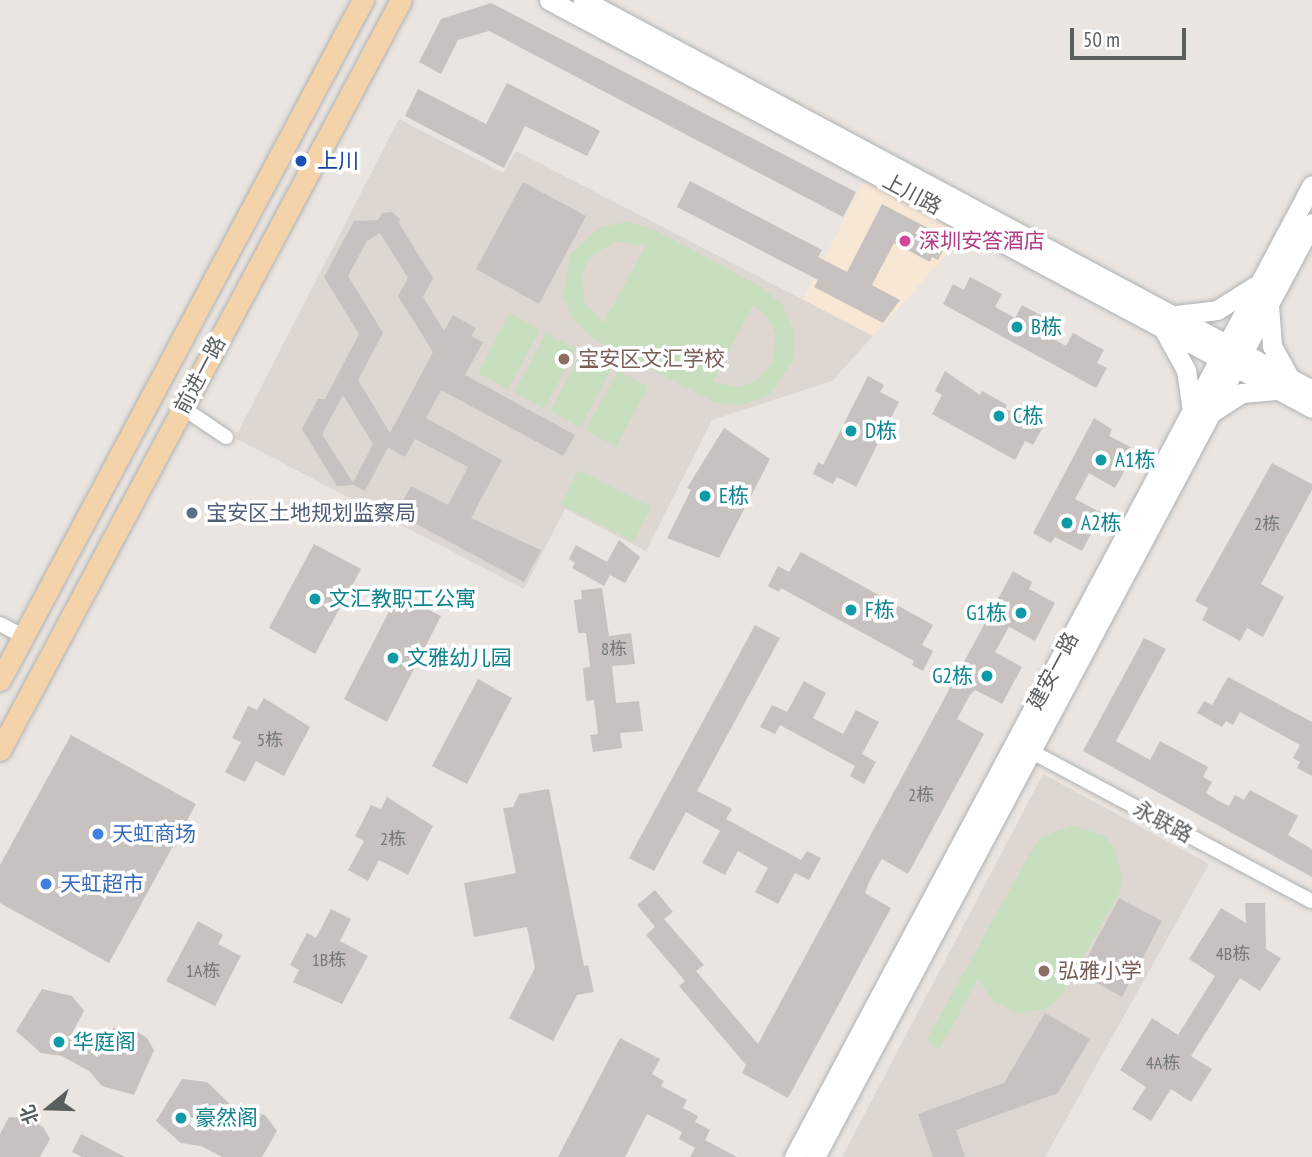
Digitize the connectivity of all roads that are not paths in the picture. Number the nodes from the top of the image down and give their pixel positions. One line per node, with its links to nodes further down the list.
1 (363, 0): 18 (main road, 前进一路)
2 (401, 0): 13 (main road, 前进一路)
3 (549, 0): 9 (main road, 上川路)
4 (583, 0): 9 (main road, 上川路)
5 (1312, 185): 7 (main road, 建安一路)
6 (1312, 223): 8 (main road, 建安一路)
7 (1261, 281): 9 (main road); 10 (main road, 建安一路)
8 (1270, 302): 10 (main road, 建安一路); 11 (main road)
9 (1167, 321): 10 (main road, 上川路); 15 (main road)
10 (1231, 356): 11 (main road, 上川路); 15 (main road, 建安一路)
11 (1284, 384): 12 (main road, 上川路); 14 (main road, 上川路); 15 (main road)
12 (1312, 390)
13 (183, 408): 16 (street); 21 (main road, 前进一路)
14 (1312, 408)
15 (1200, 414): 20 (main road, 建安一路)
16 (226, 437)
17 (0, 624): 18 (street)
18 (23, 636): 19 (main road, 前进一路)
19 (0, 680)
20 (1023, 747): 22 (street, 永联路); 23 (main road, 建安一路); 24 (main road, 建安一路)
21 (0, 750)
22 (1312, 901)
23 (794, 1157)
24 (815, 1157)

